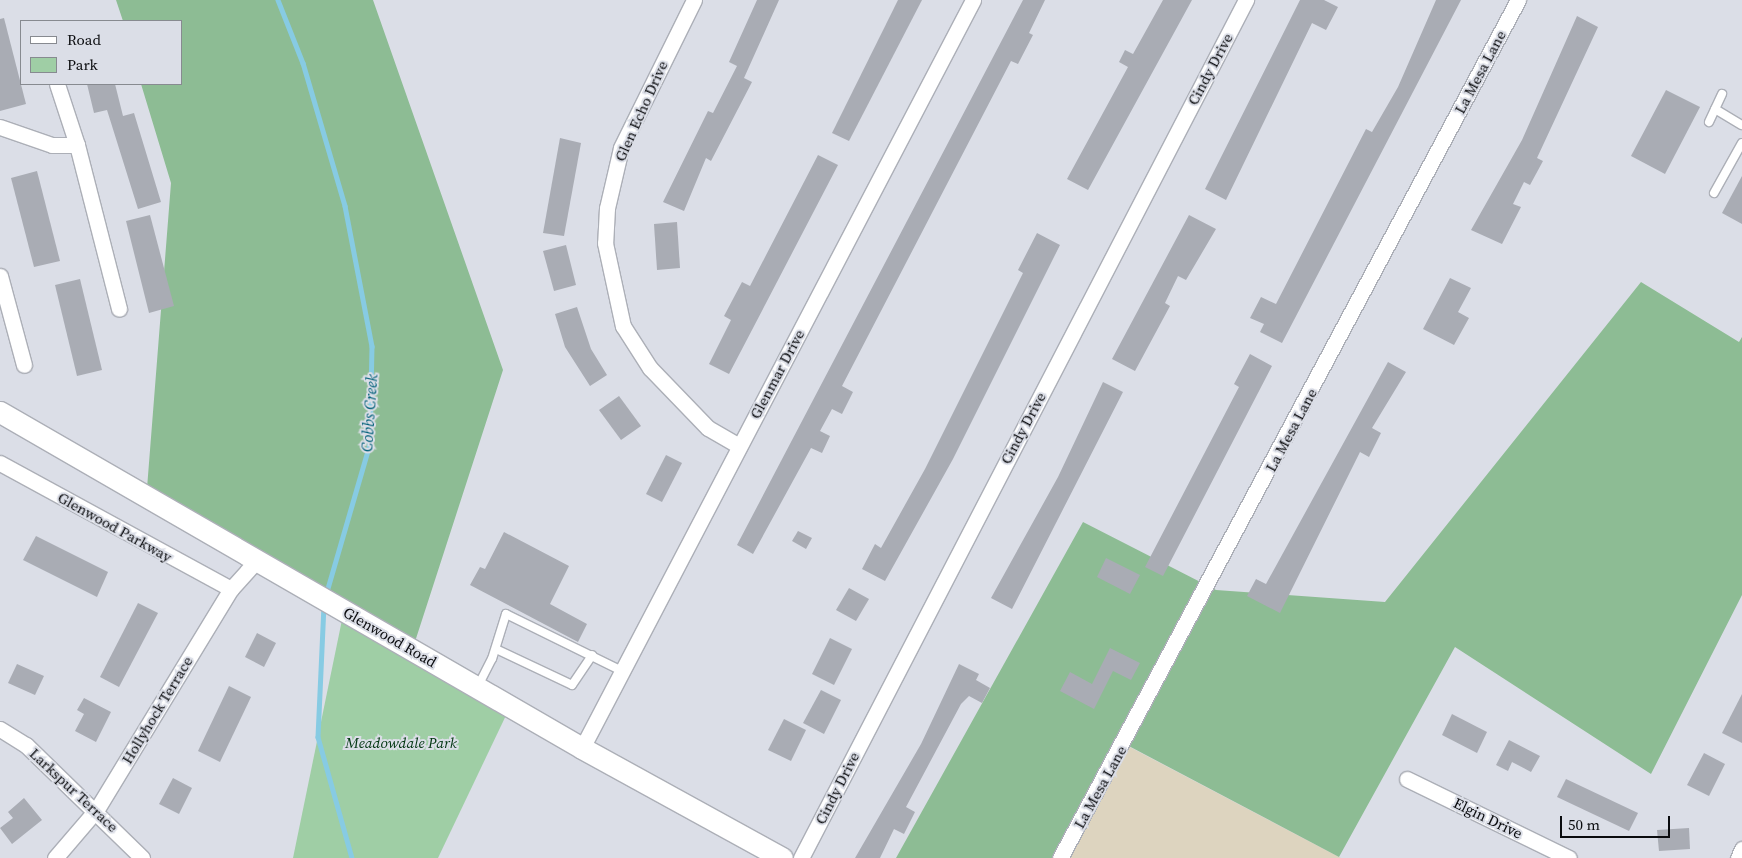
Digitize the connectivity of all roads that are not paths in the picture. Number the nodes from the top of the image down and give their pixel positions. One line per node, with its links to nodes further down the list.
1 (694, 0): 18 (street, Glen Echo Drive)
2 (973, 0): 18 (street, Glenmar Drive)
3 (1246, 0): 34 (street, Cindy Drive)
4 (1518, 0): 35 (street, La Mesa Lane)
5 (57, 85): 12 (street)
6 (1722, 94): 7 (lane)
7 (1715, 109): 8 (lane); 9 (lane)
8 (1709, 122)
9 (1742, 125)
10 (0, 127): 12 (street)
11 (1742, 143): 13 (lane)
12 (77, 145): 15 (street)
13 (1714, 193)
14 (0, 276): 16 (street)
15 (119, 309)
16 (24, 365)
17 (0, 412): 20 (main road, Glenwood Road)
18 (739, 446): 24 (street, Glenmar Drive)
19 (0, 463): 21 (street, Glenwood Parkway)
20 (257, 560): 21 (street, Hollyhock Terrace); 25 (main road, Glenwood Road)
21 (231, 590): 29 (street, Hollyhock Terrace)
22 (496, 649): 23 (lane); 23 (lane); 25 (lane)
23 (592, 656): 24 (lane)
24 (622, 671): 27 (street, Glenmar Drive)
25 (477, 688): 27 (main road, Glenwood Road)
26 (0, 729): 29 (street, Larkspur Terrace)
27 (582, 748): 33 (main road, Glenwood Road)
28 (1407, 779): 36 (street, Elgin Drive)
29 (97, 809): 31 (street, Hollyhock Terrace); 32 (street, Larkspur Terrace)
30 (1742, 849): 37 (street)
31 (55, 858)
32 (142, 858)
33 (782, 858)
34 (802, 858)
35 (1060, 858)
36 (1569, 858)
37 (1738, 858)

